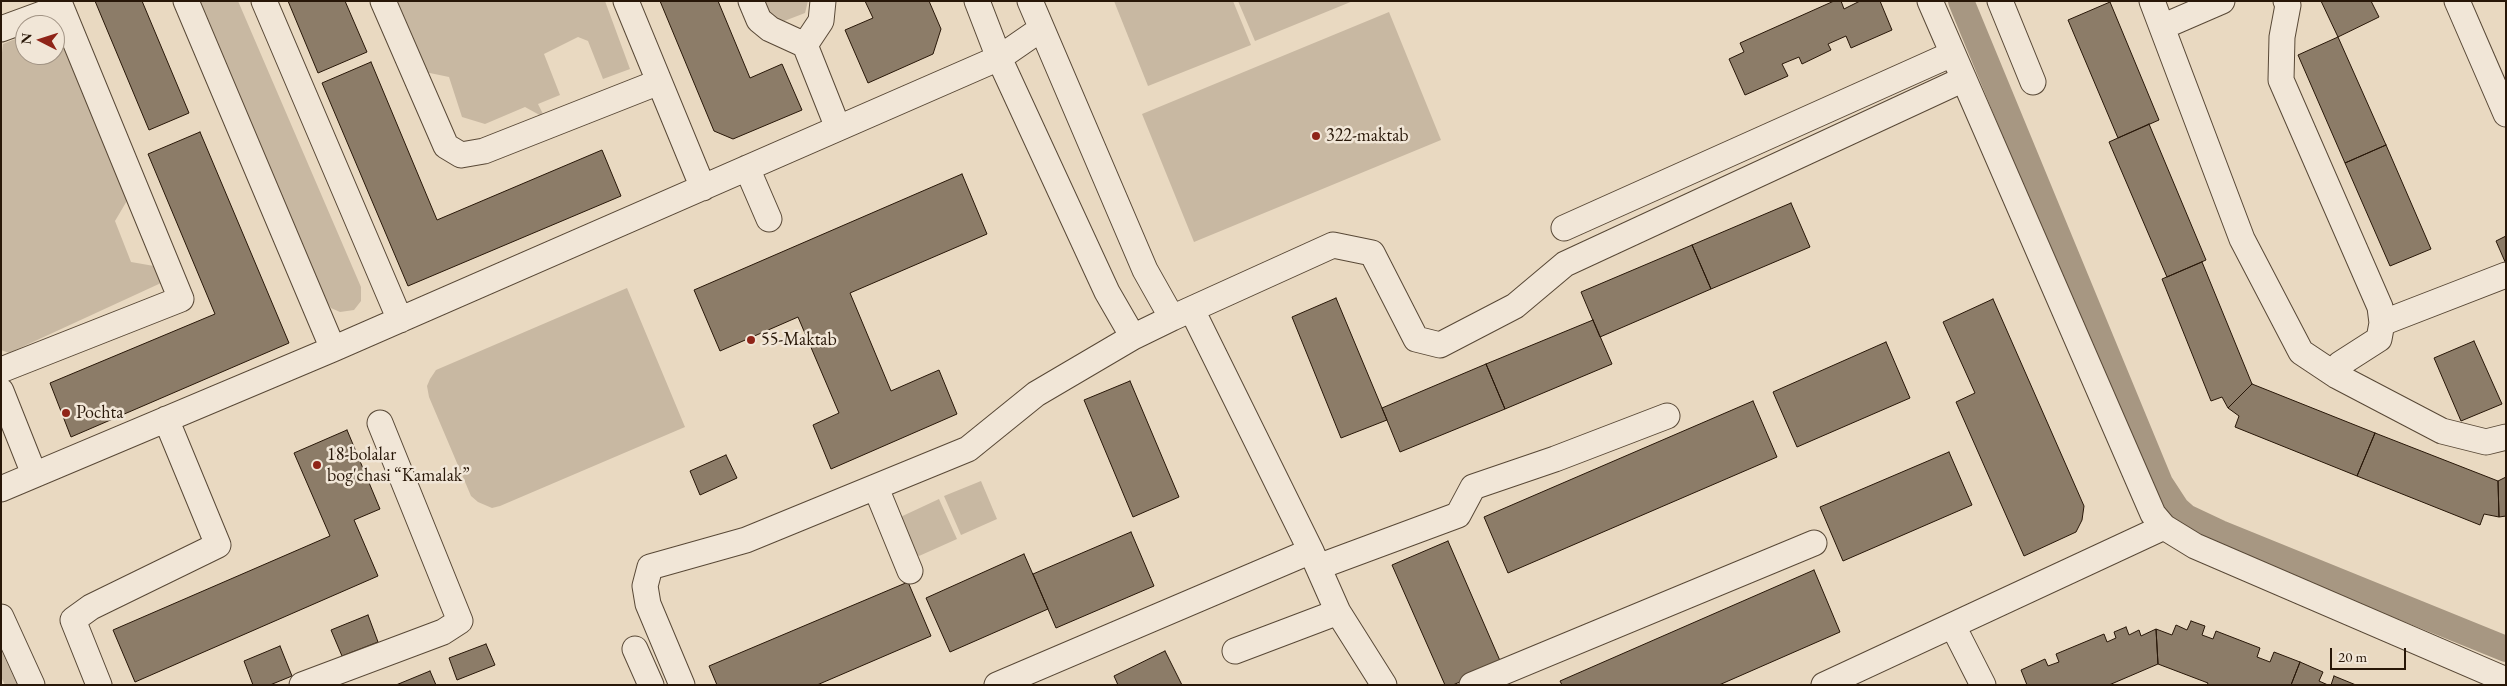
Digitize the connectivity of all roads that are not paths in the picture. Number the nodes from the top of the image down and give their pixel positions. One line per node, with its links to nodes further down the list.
1 (186, 1): 35 (street)
2 (264, 1): 32 (street)
3 (383, 1): 22 (street)
4 (626, 1): 22 (street)
5 (751, 1): 18 (street)
6 (824, 1): 18 (street)
7 (977, 1): 20 (street)
8 (1030, 1): 17 (street)
9 (1930, 1): 19 (street)
10 (2152, 1): 15 (street)
11 (2222, 1): 15 (street)
12 (2286, 1): 33 (street)
13 (2457, 1): 24 (street)
14 (2002, 2): 23 (street)
15 (2162, 26): 37 (street)
16 (1, 29): 36 (street)
17 (1041, 29): 20 (street); 31 (street)
18 (805, 45): 25 (street)
19 (1952, 54): 21 (street); 29 (street)
20 (999, 58): 25 (street); 34 (street)
21 (1964, 79): 31 (street); 46 (street)
22 (659, 82): 27 (street)
23 (2033, 82)
24 (2506, 114)
25 (838, 128): 26 (street)
26 (747, 168): 27 (street); 28 (street)
27 (703, 188): 32 (street)
28 (770, 219)
29 (1564, 228)
30 (2506, 276): 33 (street)
31 (1182, 314): 34 (street); 48 (street)
32 (400, 320): 35 (street)
33 (2382, 323): 37 (street)
34 (1133, 337): 44 (street)
35 (333, 350): 40 (street)
36 (1, 370)
37 (2337, 376): 42 (street)
38 (1, 391): 43 (street)
39 (1667, 416): 48 (street)
40 (166, 419): 43 (street); 58 (street)
41 (380, 423): 59 (street)
42 (2506, 437)
43 (34, 474): 45 (street)
44 (876, 488): 49 (street); 61 (street)
45 (1, 489)
46 (2164, 527): 52 (street); 55 (street)
47 (1814, 543): 63 (street)
48 (1314, 559): 50 (street); 56 (street)
49 (910, 571)
50 (1338, 612): 54 (street); 62 (street)
51 (1, 617): 57 (street)
52 (1952, 626): 64 (street); 65 (street)
53 (635, 649): 60 (street)
54 (1235, 651)
55 (2506, 680)
56 (1002, 684)
57 (32, 685)
58 (99, 685)
59 (302, 685)
60 (651, 685)
61 (682, 685)
62 (1384, 685)
63 (1472, 685)
64 (1824, 685)
65 (1983, 685)

